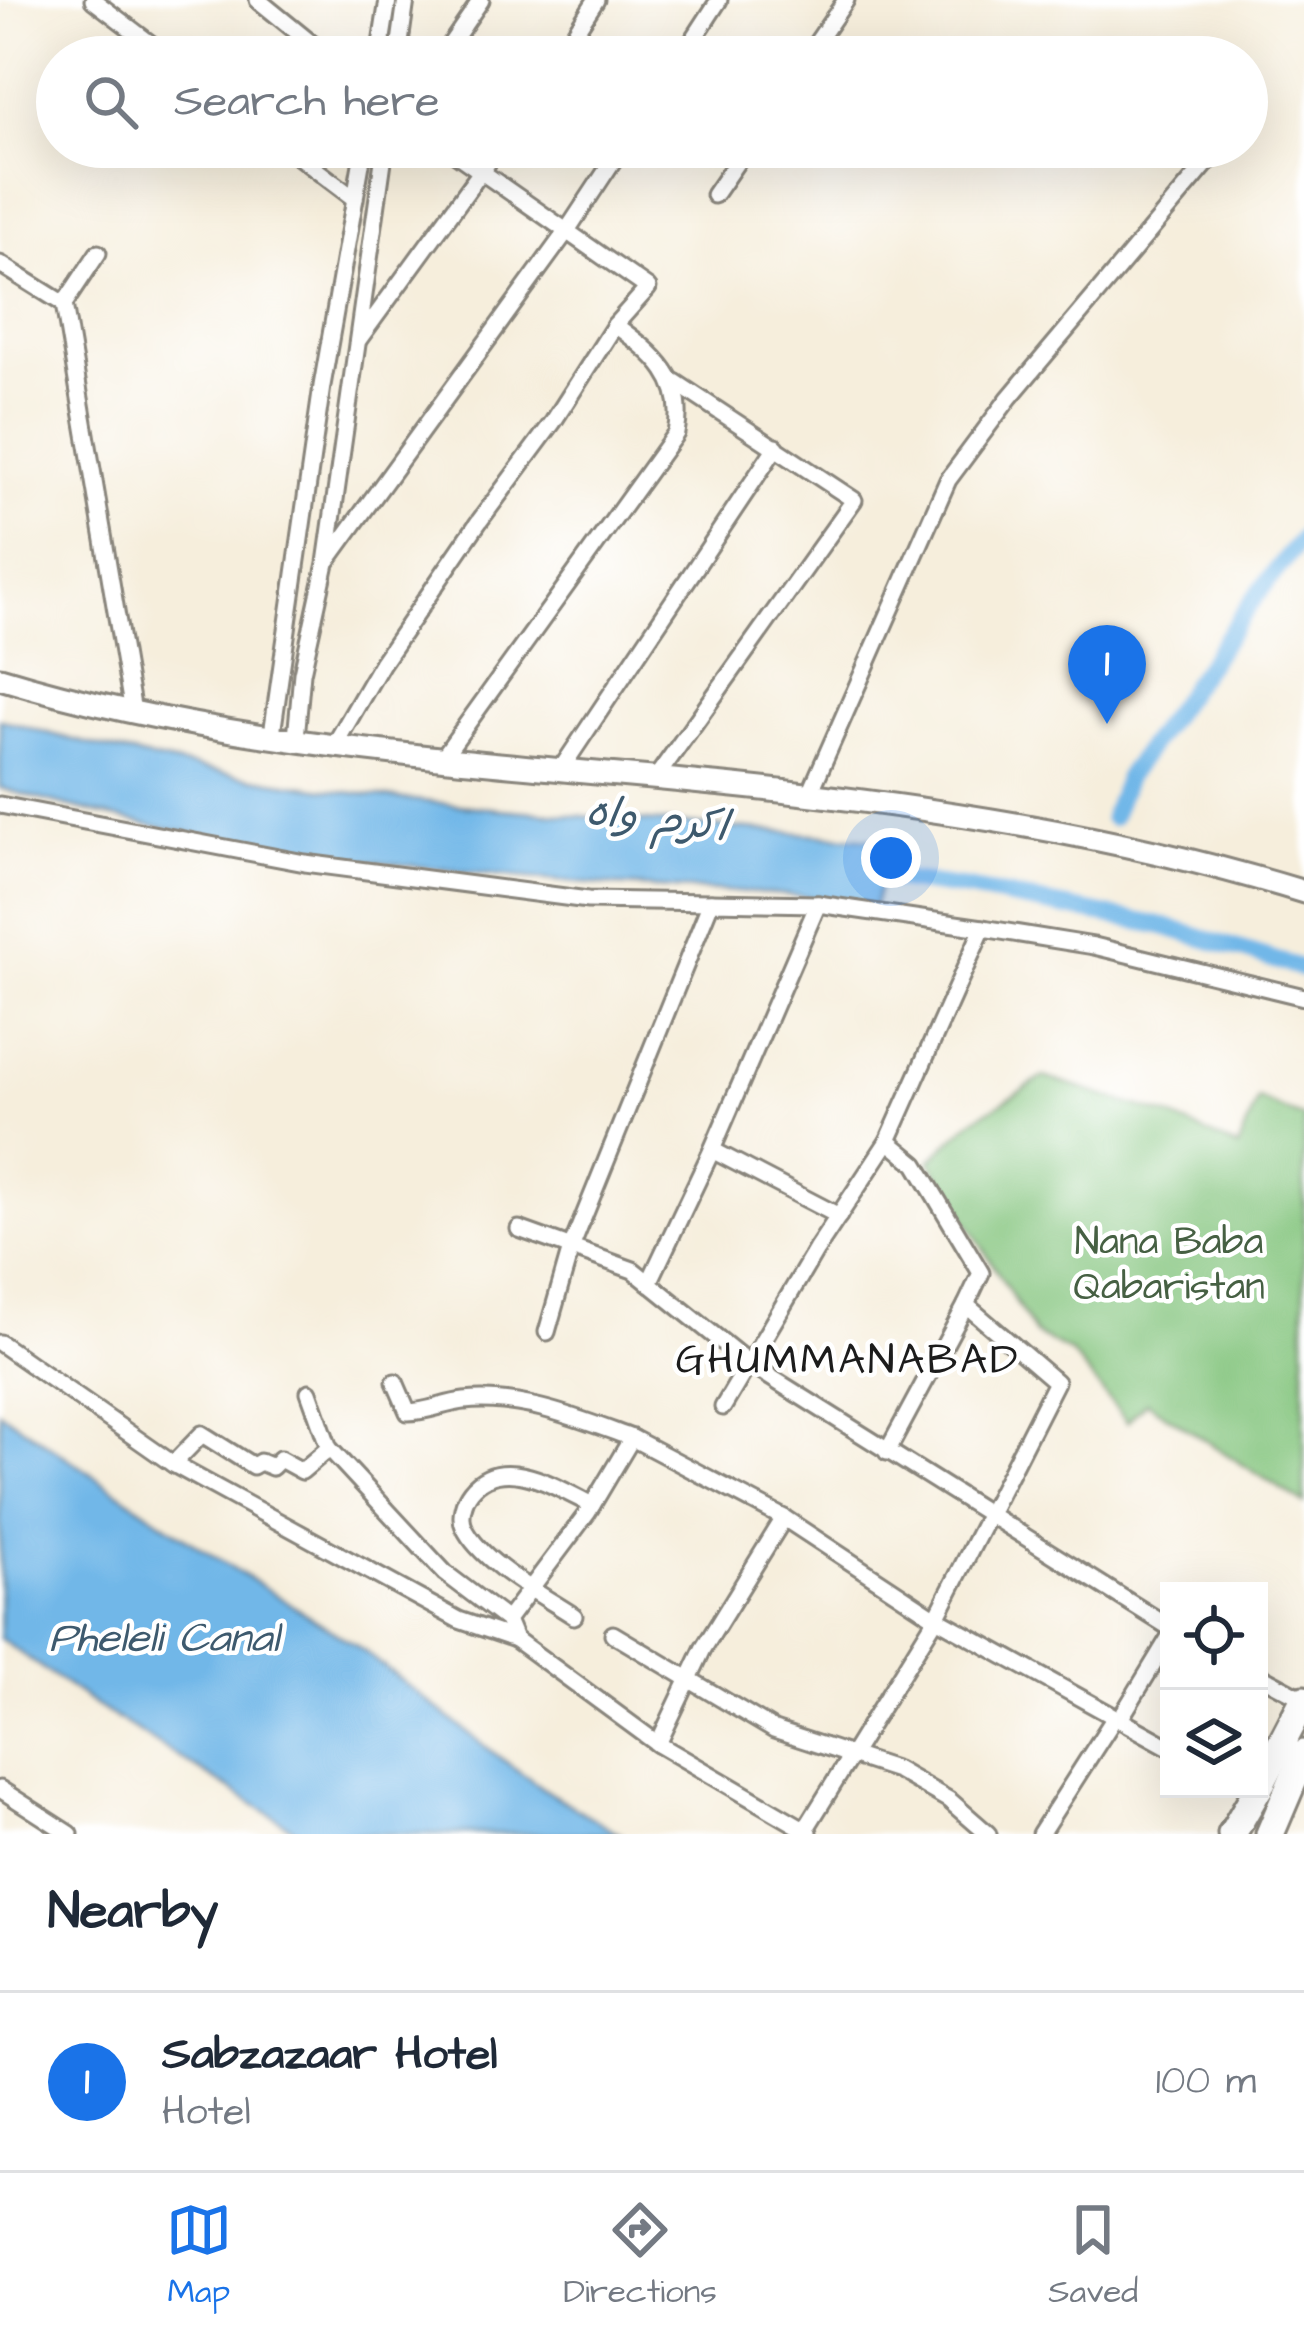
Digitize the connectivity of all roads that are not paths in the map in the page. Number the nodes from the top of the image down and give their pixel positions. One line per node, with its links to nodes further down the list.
1 (93, 0): 9 (street)
2 (258, 0): 10 (street)
3 (388, 0): 11 (street)
4 (406, 0): 12 (street)
5 (481, 0): 13 (street)
6 (596, 0): 14 (street)
7 (719, 0): 15 (street)
8 (846, 0): 16 (street)
9 (140, 36)
10 (302, 36)
11 (382, 36)
12 (401, 36)
13 (456, 36)
14 (573, 36)
15 (696, 36)
16 (821, 36)
17 (314, 168): 27 (street)
18 (360, 168): 27 (street)
19 (382, 168): 33 (street)
20 (474, 168): 25 (street)
21 (486, 168): 25 (street)
22 (608, 168): 28 (street)
23 (732, 168): 26 (street)
24 (1203, 168): 45 (street)
25 (482, 174): 28 (street); 33 (street)
26 (714, 195)
27 (355, 199): 39 (street)
28 (566, 232): 32 (street); 36 (street)
29 (98, 253): 31 (street)
30 (0, 264): 31 (street)
31 (64, 304): 38 (street)
32 (615, 325): 34 (street); 41 (street)
33 (357, 342): 36 (street)
34 (675, 382): 35 (street); 42 (street)
35 (776, 447): 43 (street); 44 (street)
36 (326, 562): 40 (street)
37 (0, 677): 38 (street)
38 (133, 712): 39 (street)
39 (272, 734): 40 (street)
40 (296, 738): 41 (street)
41 (335, 744): 42 (street)
42 (441, 760): 43 (street)
43 (561, 770): 44 (street)
44 (656, 778): 45 (street)
45 (809, 795): 47 (street)
46 (0, 805): 48 (street)
47 (1304, 892)
48 (711, 902): 49 (street); 56 (street)
49 (818, 904): 50 (street); 53 (street)
50 (983, 928): 51 (street); 52 (street)
51 (1304, 997)
52 (888, 1141): 54 (street); 58 (street)
53 (712, 1150): 54 (street); 57 (street)
54 (839, 1216): 61 (street)
55 (519, 1228): 56 (street)
56 (571, 1248): 57 (street); 59 (street)
57 (649, 1283): 61 (street)
58 (966, 1305): 67 (street); 70 (street)
59 (547, 1332)
60 (0, 1343): 68 (street)
61 (751, 1365): 64 (street); 67 (street)
62 (394, 1382): 65 (street)
63 (310, 1392): 66 (street)
64 (723, 1407)
65 (632, 1438): 69 (street); 71 (street)
66 (329, 1448): 68 (street); 75 (street)
67 (887, 1452): 70 (street)
68 (173, 1464): 78 (street)
69 (592, 1505): 72 (street); 72 (street)
70 (989, 1511): 74 (street); 76 (street)
71 (784, 1518): 74 (street); 80 (street)
72 (532, 1588): 73 (street); 75 (street)
73 (574, 1616)
74 (936, 1618): 83 (street); 86 (street)
75 (507, 1620): 78 (street)
76 (1160, 1622)
77 (613, 1634): 80 (street)
78 (515, 1639): 85 (street)
79 (1160, 1653): 83 (street)
80 (689, 1680): 85 (street); 86 (street)
81 (1268, 1680): 82 (street)
82 (1304, 1700): 89 (highway)
83 (1118, 1718): 84 (street); 93 (street)
84 (1160, 1742)
85 (658, 1744): 90 (street)
86 (851, 1752): 90 (street); 92 (street)
87 (1304, 1754): 94 (highway)
88 (0, 1789): 91 (street)
89 (1245, 1809)
90 (809, 1832)
91 (70, 1834)
92 (988, 1834)
93 (1040, 1834)
94 (1270, 1834)

